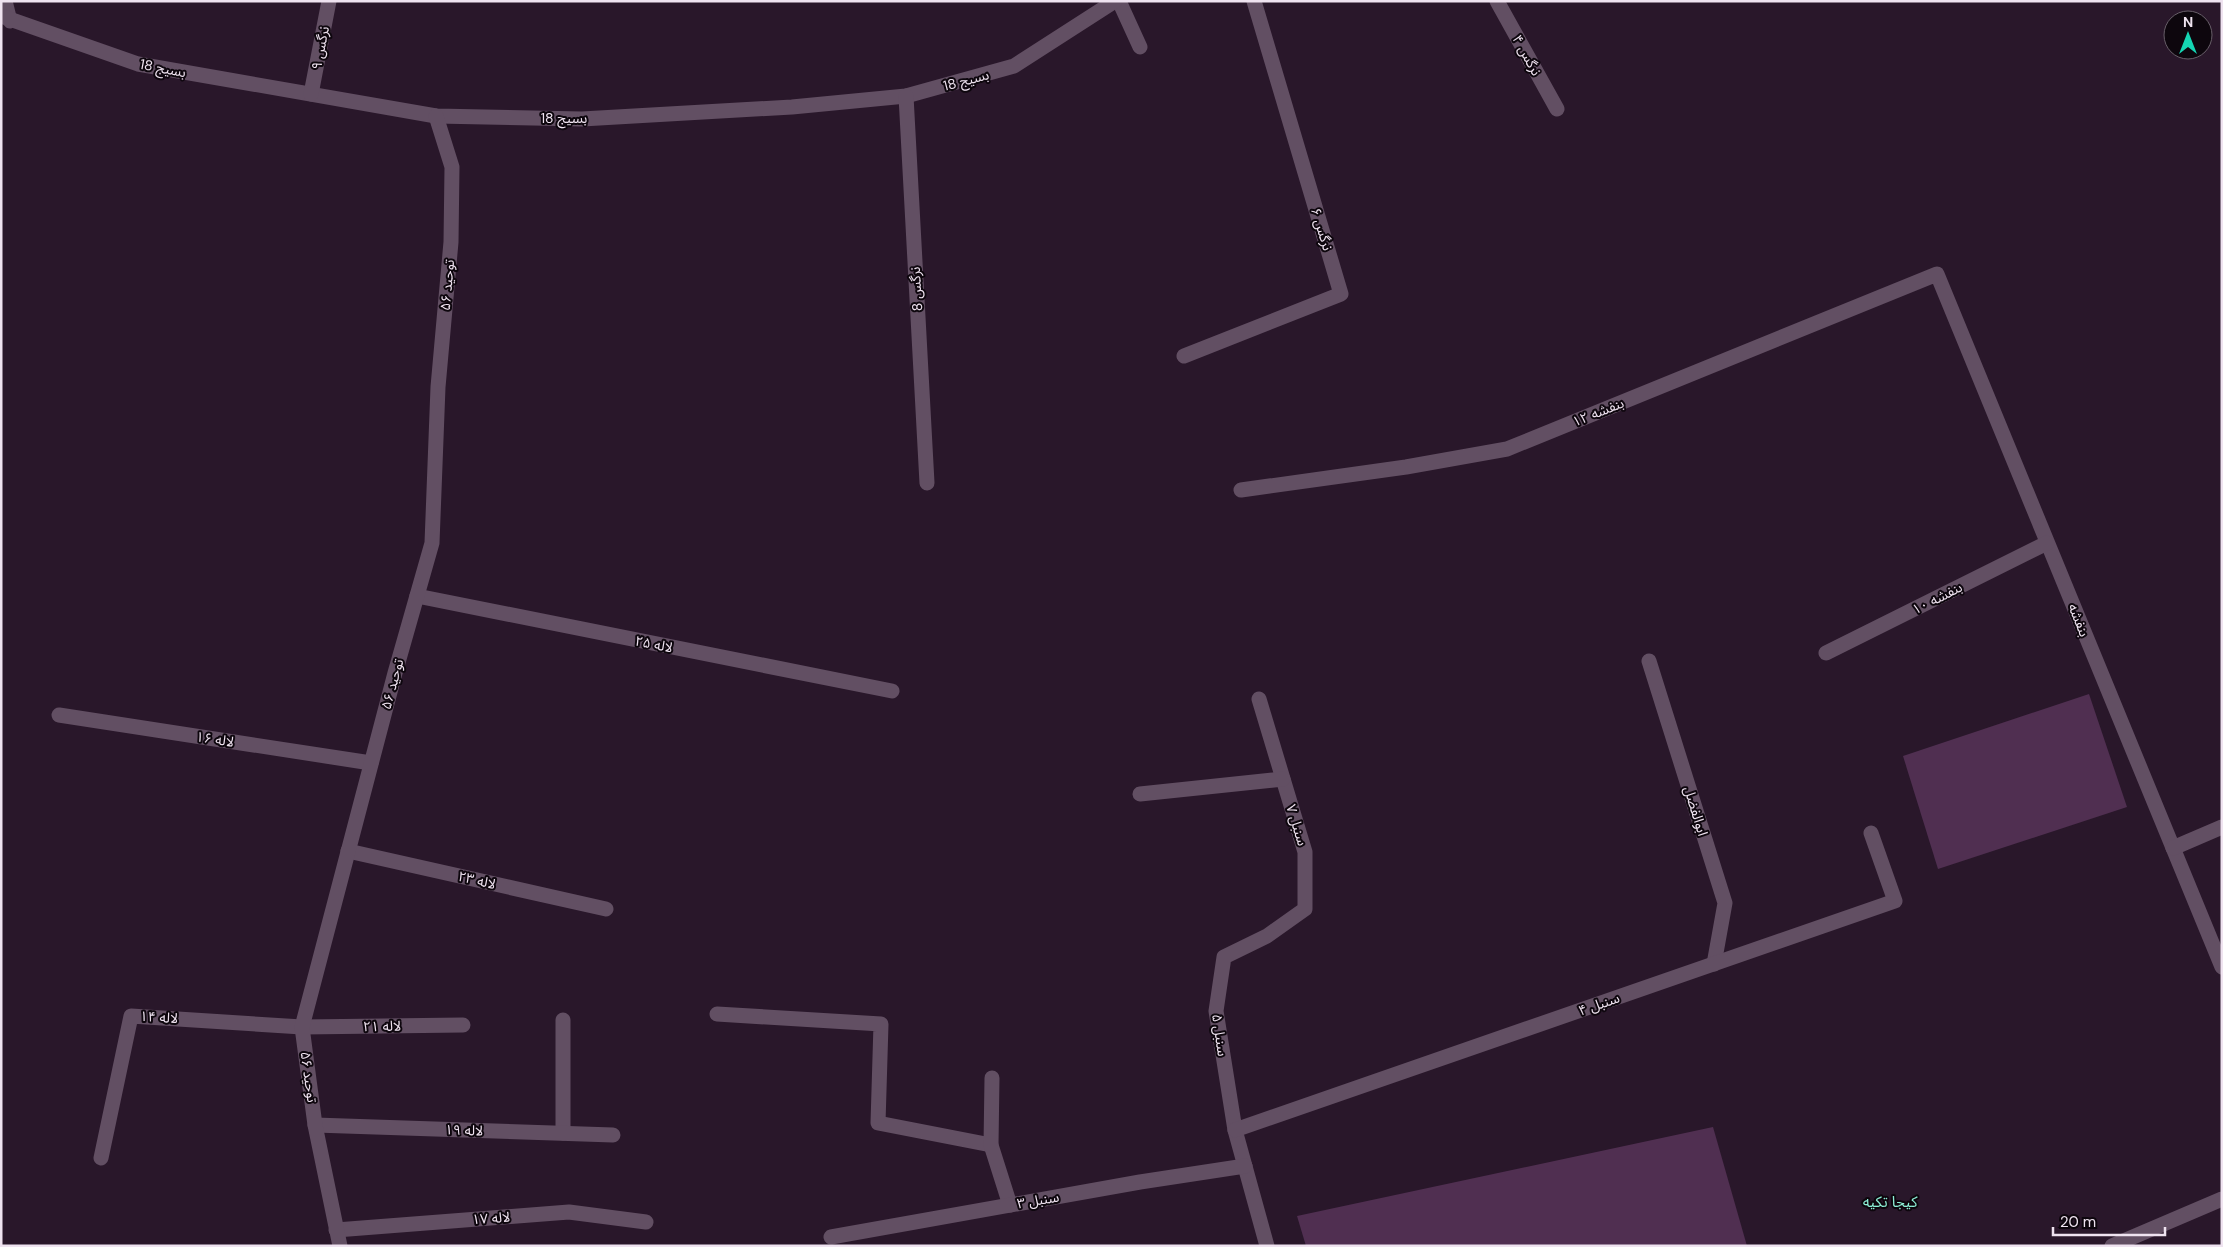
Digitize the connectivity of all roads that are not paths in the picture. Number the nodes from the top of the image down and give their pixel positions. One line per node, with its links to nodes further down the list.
1 (4, 1): 6 (street)
2 (329, 1): 8 (street, نرگس ۹)
3 (1117, 1): 7 (street); 9 (street, بسیج 18)
4 (1254, 1): 13 (street, نرگس ۶)
5 (1497, 1): 10 (street, نرگس ۴)
6 (6, 18): 8 (street, بسیج 18)
7 (1140, 48)
8 (311, 94): 11 (street, بسیج 18)
9 (906, 96): 11 (street, بسیج 18); 14 (street, نرگس 8)
10 (1557, 109)
11 (436, 116): 17 (street, توحید ۵۶)
12 (1937, 274): 15 (street, بنفشه ۱۲); 16 (street, بنفشه)
13 (1184, 356)
14 (926, 483)
15 (1241, 490)
16 (2047, 543): 18 (street, بنفشه ۱۰); 28 (street, بنفشه)
17 (417, 596): 20 (street, لاله ۲۵); 23 (street, توحید ۵۶)
18 (1826, 653)
19 (1649, 661): 32 (street, ابوالفضل)
20 (892, 691)
21 (1259, 699): 24 (street, سنبل ۷)
22 (59, 715): 23 (street, لاله ۱۶)
23 (371, 763): 29 (street, توحید ۵۶)
24 (1283, 780): 25 (street); 31 (street, سنبل ۷)
25 (1140, 794)
26 (2222, 827): 28 (street)
27 (1871, 833): 32 (street, سنبل ۴)
28 (2173, 848): 33 (street, بنفشه)
29 (348, 851): 30 (street, لاله ۲۳); 37 (street, توحید ۵۶)
30 (606, 909)
31 (1267, 936): 40 (street, سنبل ۵)
32 (1714, 964): 40 (street, سنبل ۴)
33 (2222, 967)
34 (717, 1014): 43 (street)
35 (563, 1020): 41 (street)
36 (463, 1025): 37 (street, لاله ۲۱)
37 (302, 1027): 39 (street, توحید ۵۶); 44 (street, لاله ۱۴)
38 (992, 1078): 43 (street)
39 (315, 1126): 41 (street, لاله ۱۹); 49 (street, توحید ۵۶)
40 (1235, 1130): 45 (street)
41 (563, 1133): 42 (street, لاله ۱۹)
42 (613, 1135)
43 (990, 1145): 47 (street)
44 (101, 1158)
45 (1245, 1166): 47 (street, سنبل ۳); 52 (street)
46 (2222, 1199): 53 (street)
47 (1010, 1205): 50 (street, سنبل ۳)
48 (646, 1222): 49 (street, لاله ۱۷)
49 (336, 1230): 51 (street, توحید ۵۶)
50 (831, 1237)
51 (340, 1246)
52 (1267, 1246)
53 (2112, 1246)

